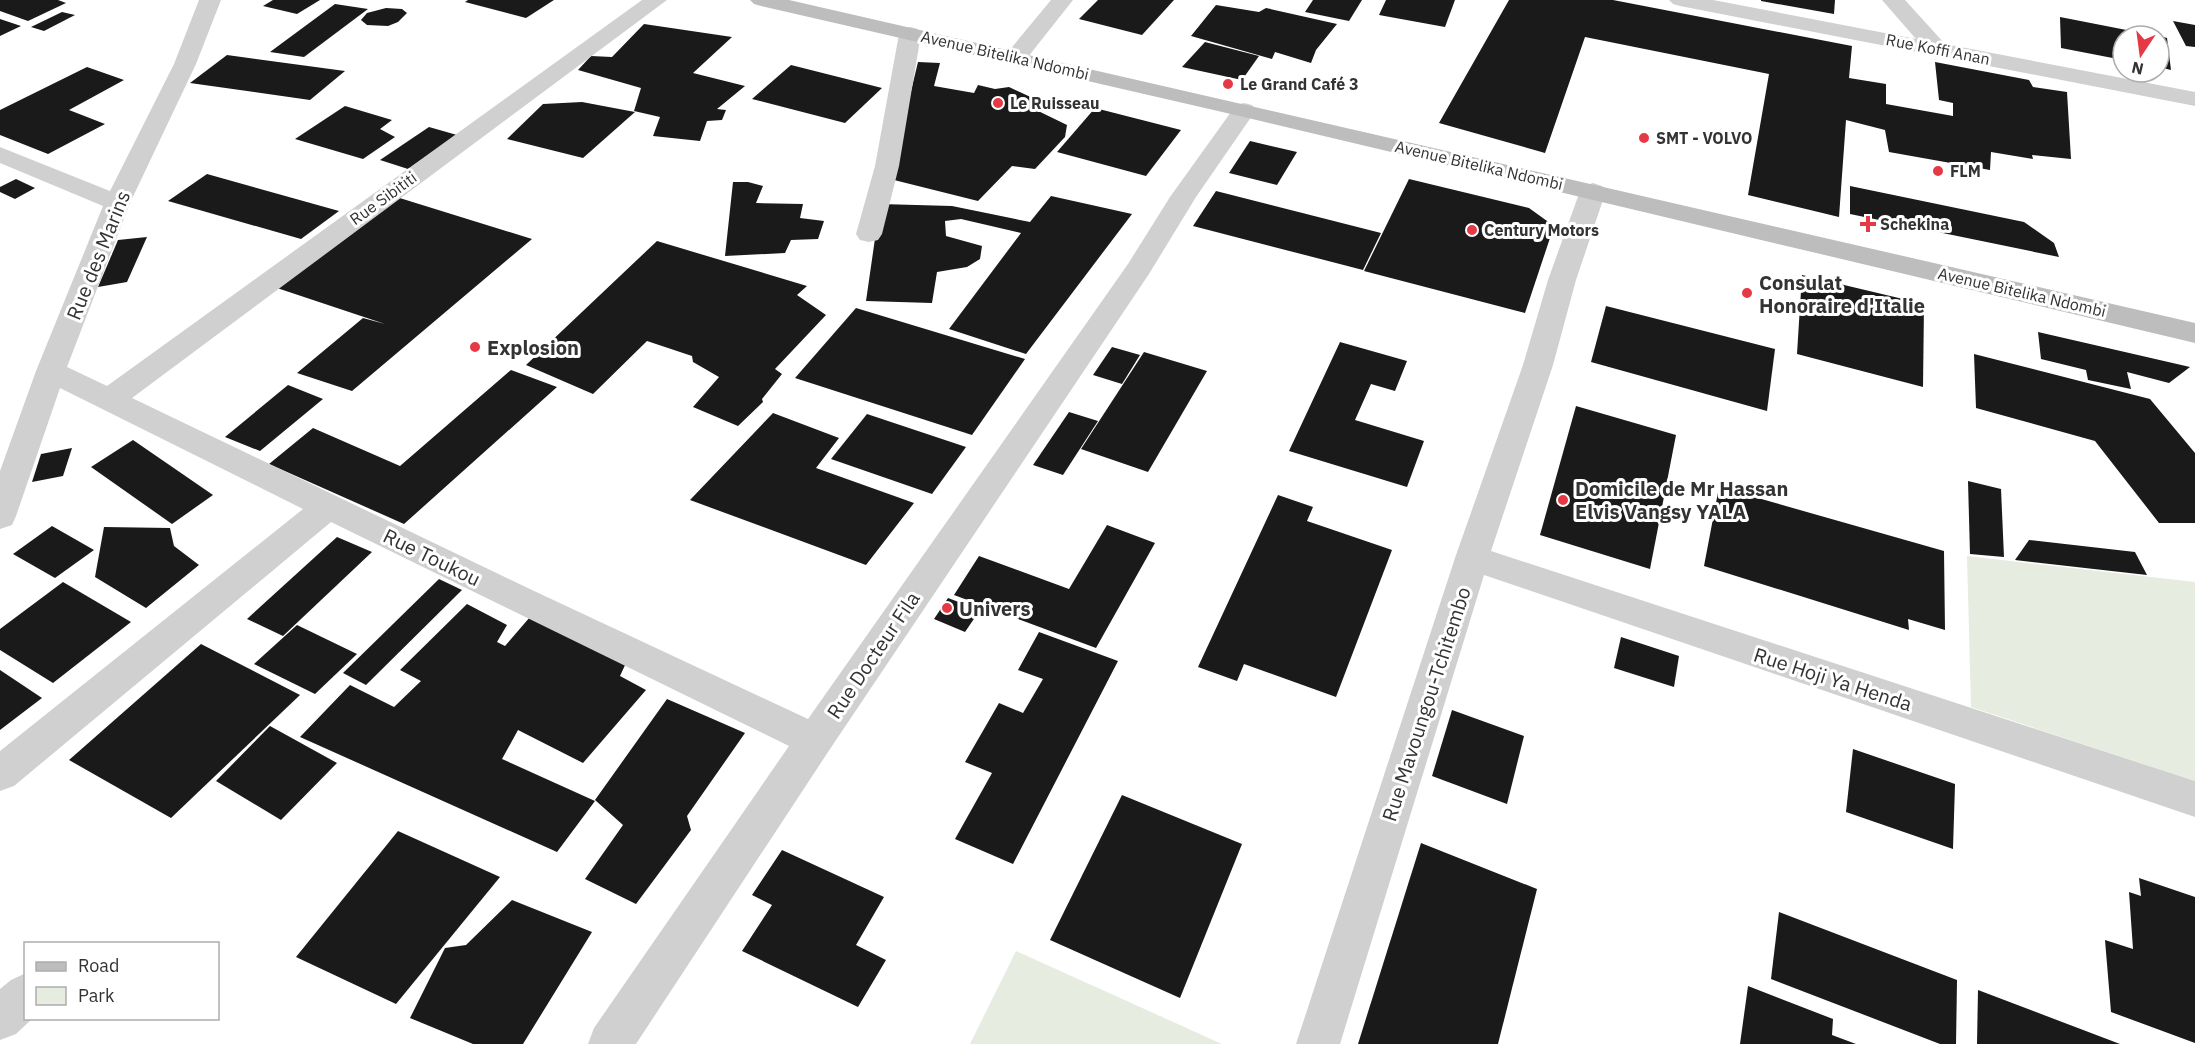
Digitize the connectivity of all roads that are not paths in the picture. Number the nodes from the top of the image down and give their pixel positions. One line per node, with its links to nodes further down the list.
1 (210, 0): 14 (street, Rue des Marins)
2 (656, 0): 18 (street, Rue Sibititi)
3 (761, 0): 7 (street, Avenue Bitelika Ndombi)
4 (1062, 0): 9 (street)
5 (1680, 0): 8 (street, Rue Koffi Anan)
6 (1893, 0): 8 (street)
7 (910, 33): 9 (street, Avenue Bitelika Ndombi); 15 (street)
8 (1937, 49): 10 (street, Rue Koffi Anan)
9 (1017, 57): 11 (street, Avenue Bitelika Ndombi)
10 (2195, 99)
11 (1244, 110): 13 (street, Avenue Bitelika Ndombi); 22 (street, Rue Docteur Fila)
12 (0, 154): 14 (street)
13 (1593, 191): 16 (street, Avenue Bitelika Ndombi); 21 (street, Rue Mavoungou-Tchitembo)
14 (117, 203): 17 (street, Rue des Marins)
15 (869, 234)
16 (2195, 333)
17 (51, 371): 18 (street, Rue Toukou); 20 (street, Rue des Marins)
18 (111, 398): 19 (street, Rue Toukou)
19 (328, 507): 22 (street, Rue Toukou); 23 (street)
20 (0, 516)
21 (1472, 558): 24 (street, Rue Hoji Ya Henda); 28 (street, Rue Mavoungou-Tchitembo)
22 (815, 740): 27 (street, Rue Docteur Fila)
23 (0, 774)
24 (2195, 800)
25 (24, 997): 26 (street)
26 (0, 1018)
27 (610, 1044)
28 (1318, 1044)

